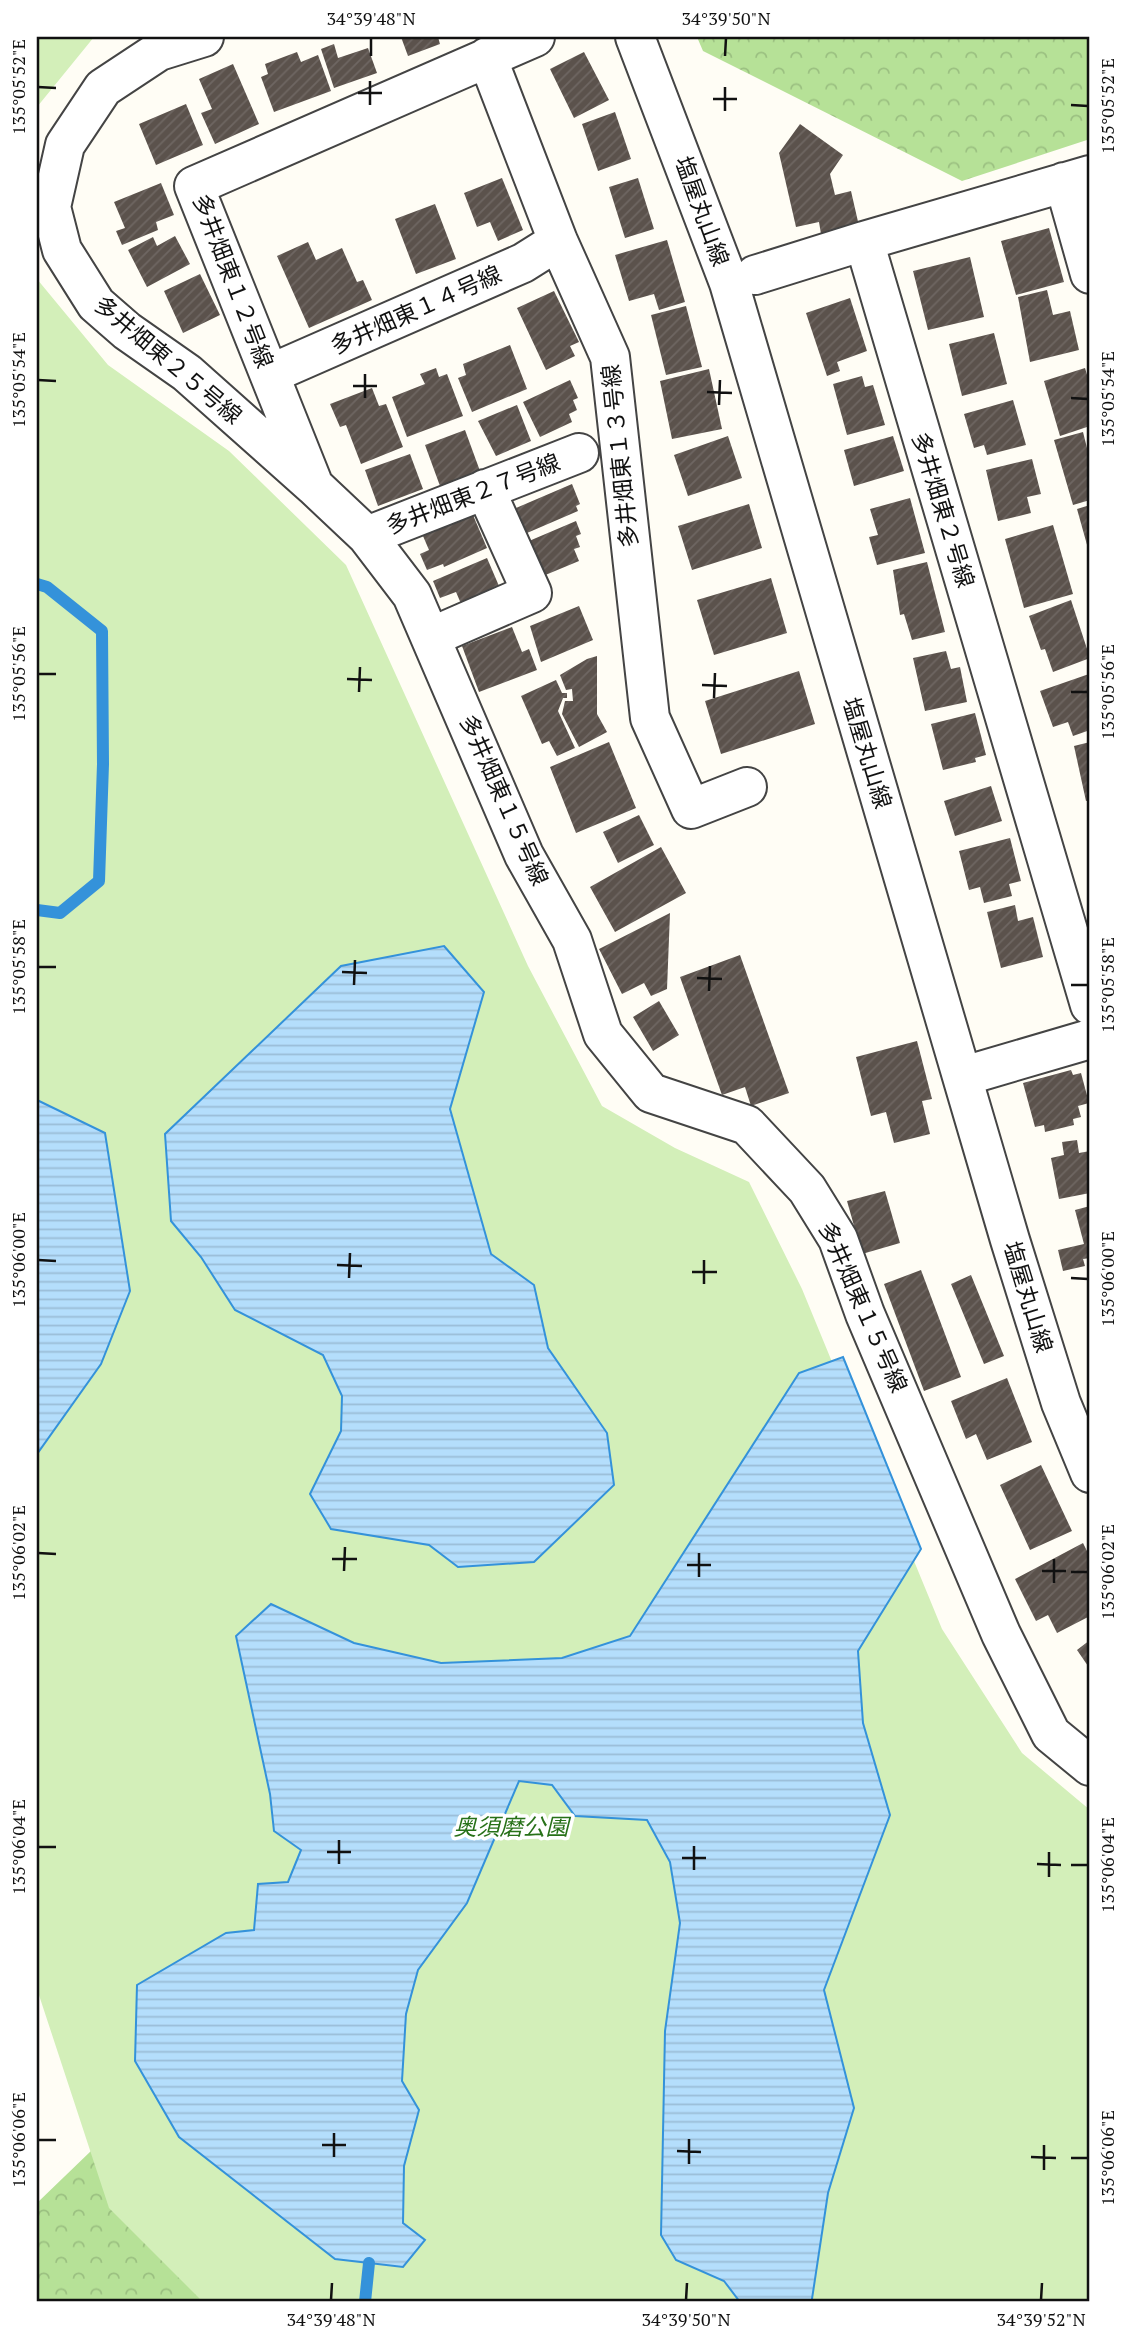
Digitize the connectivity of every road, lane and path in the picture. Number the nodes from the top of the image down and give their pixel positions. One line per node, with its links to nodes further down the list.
1 (204, 37): 12 (street, 多井畑東２５号線)
2 (535, 37): 4 (street, 多井畑東１２号線)
3 (635, 37): 19 (street, 塩屋丸山線)
4 (487, 57): 6 (street, 多井畑東１３号線); 10 (street, 多井畑東１２号線)
5 (1077, 179): 7 (street); 8 (street)
6 (558, 240): 10 (street, 多井畑東１４号線); 16 (street, 多井畑東１３号線)
7 (863, 241): 9 (street); 17 (street, 多井畑東２号線)
8 (1090, 274)
9 (755, 275)
10 (270, 374): 12 (street, 多井畑東１２号線)
11 (579, 453): 13 (street, 多井畑東２７号線)
12 (314, 486): 14 (street, 多井畑東１５号線)
13 (485, 489): 14 (street, 多井畑東２７号線); 15 (street)
14 (367, 536): 15 (street, 多井畑東１５号線)
15 (431, 637): 21 (street, 多井畑東１５号線)
16 (747, 787)
17 (1090, 1006)
18 (1090, 1039): 19 (street)
19 (964, 1076): 20 (street, 塩屋丸山線)
20 (1090, 1473)
21 (1090, 1766)

